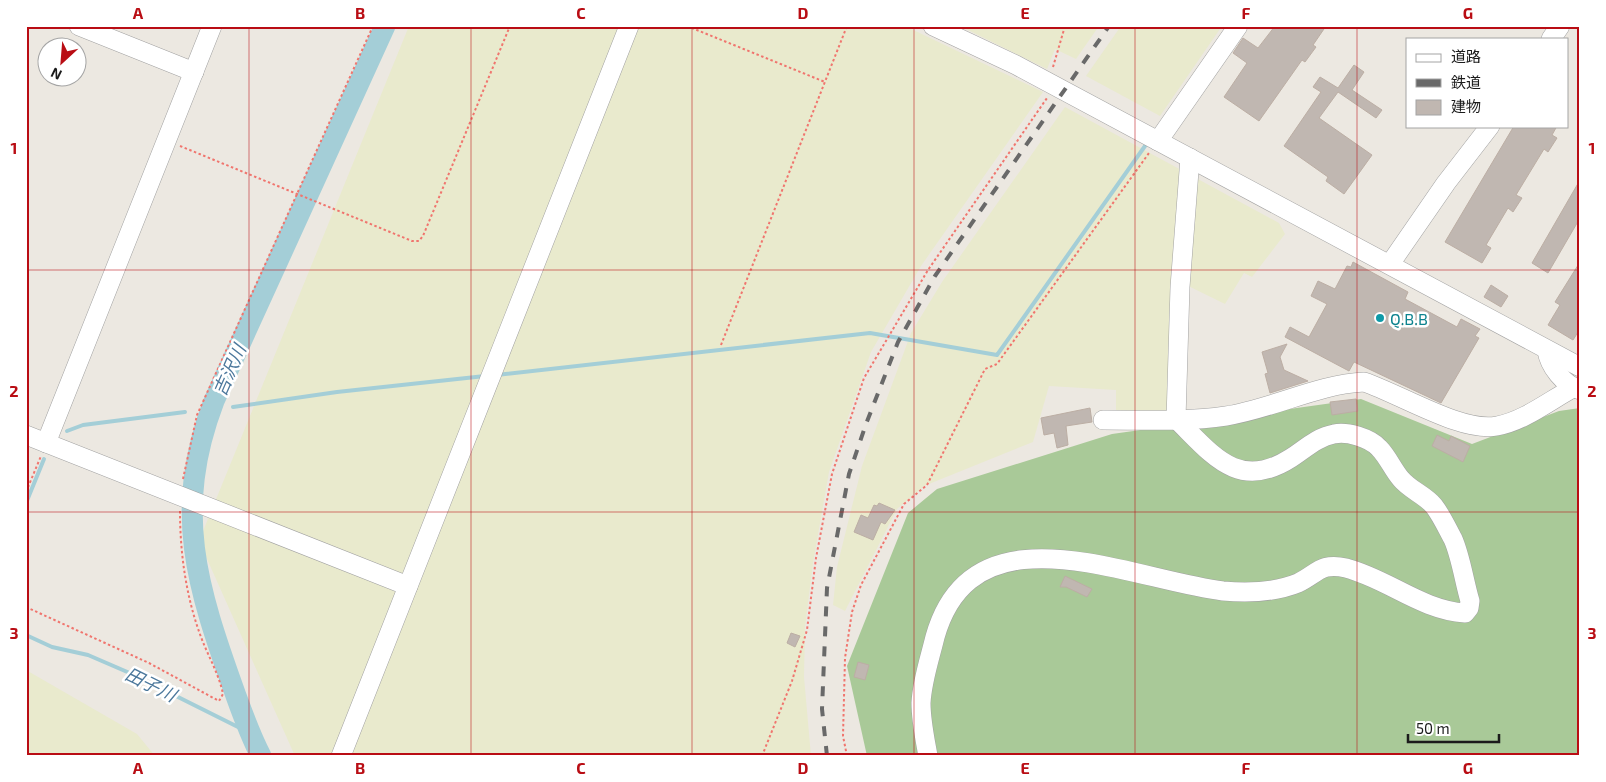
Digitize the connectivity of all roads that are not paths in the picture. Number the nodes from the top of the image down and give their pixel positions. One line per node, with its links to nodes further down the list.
1 (79, 26): 8 (street)
2 (212, 26): 8 (street)
3 (629, 26): 20 (street)
4 (933, 26): 10 (street)
5 (1238, 26): 10 (street)
6 (1560, 26): 7 (street)
7 (1553, 38)
8 (194, 72): 19 (street)
9 (1488, 128): 12 (street)
10 (1158, 141): 11 (street)
11 (1190, 158): 12 (street); 16 (street)
12 (1390, 264): 13 (street)
13 (1547, 350): 14 (street); 15 (street)
14 (1580, 367)
15 (1576, 389): 16 (street)
16 (1176, 419): 17 (street); 22 (street)
17 (1103, 420)
18 (26, 435): 19 (street)
19 (46, 443): 20 (street)
20 (408, 586): 21 (street)
21 (341, 756)
22 (928, 756)

